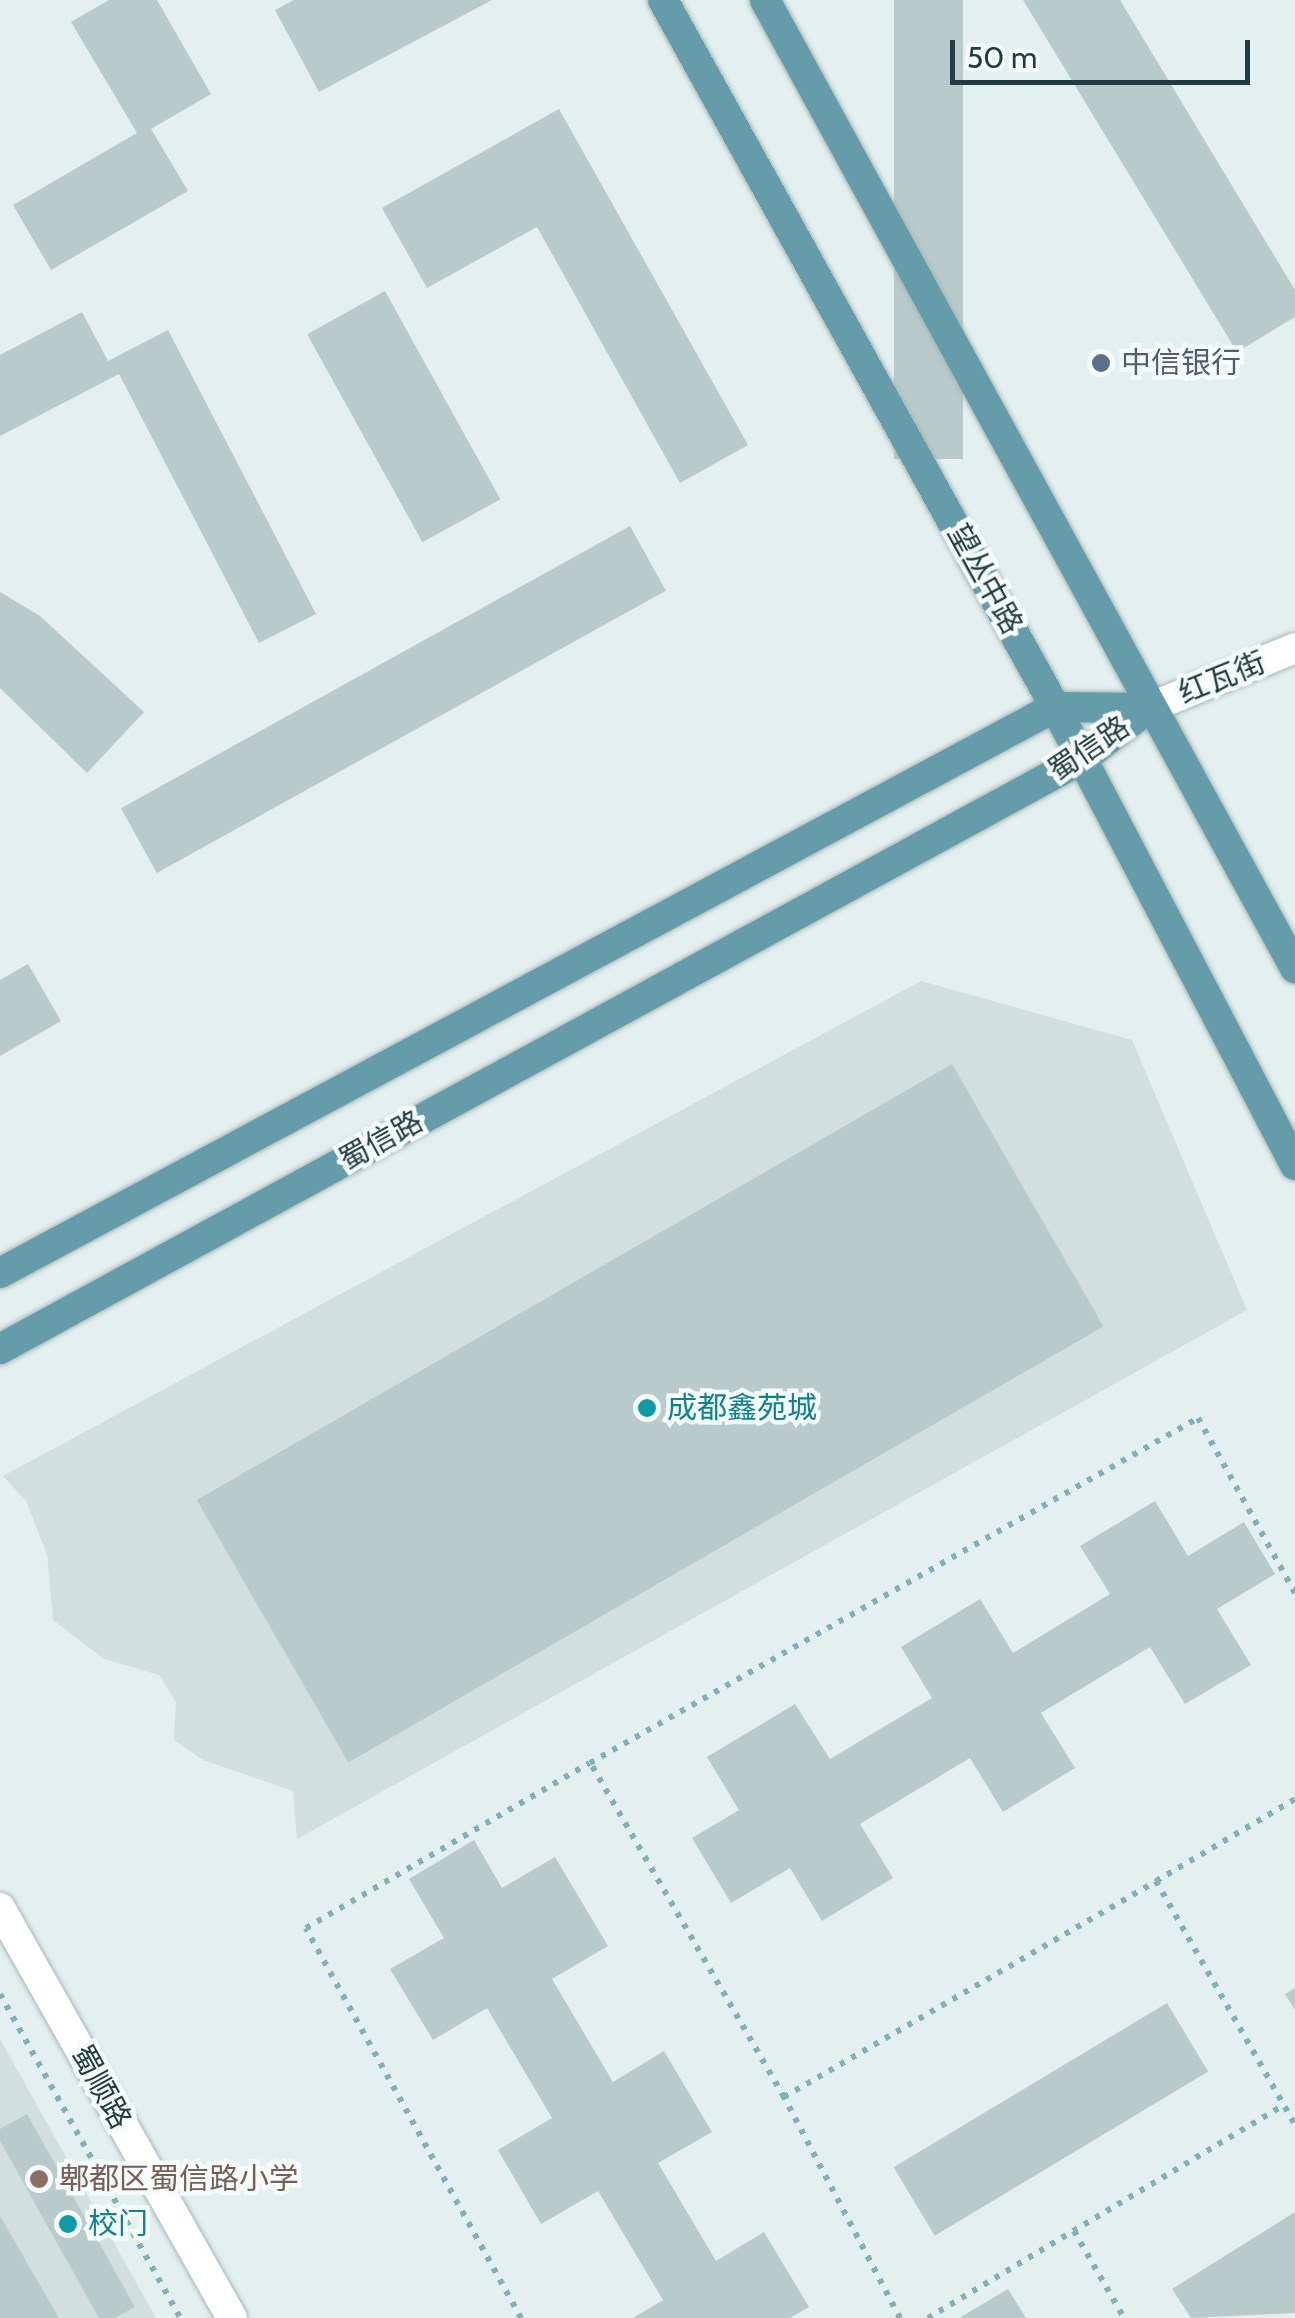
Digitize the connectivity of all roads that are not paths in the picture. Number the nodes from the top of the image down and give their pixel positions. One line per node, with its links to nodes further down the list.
1 (662, 0): 4 (main road, 望丛中路)
2 (765, 0): 5 (main road)
3 (1295, 648): 5 (street, 红瓦街)
4 (1056, 706): 5 (main road, 蜀信路); 6 (main road, 望丛中路); 9 (main road, 蜀信路)
5 (1149, 708): 6 (main road, 蜀信路); 7 (main road)
6 (1082, 759): 8 (main road, 望丛中路); 10 (main road, 蜀信路)
7 (1295, 968)
8 (1295, 1166)
9 (0, 1273)
10 (0, 1349)
11 (0, 1908): 12 (street, 蜀顺路)
12 (232, 2318)

